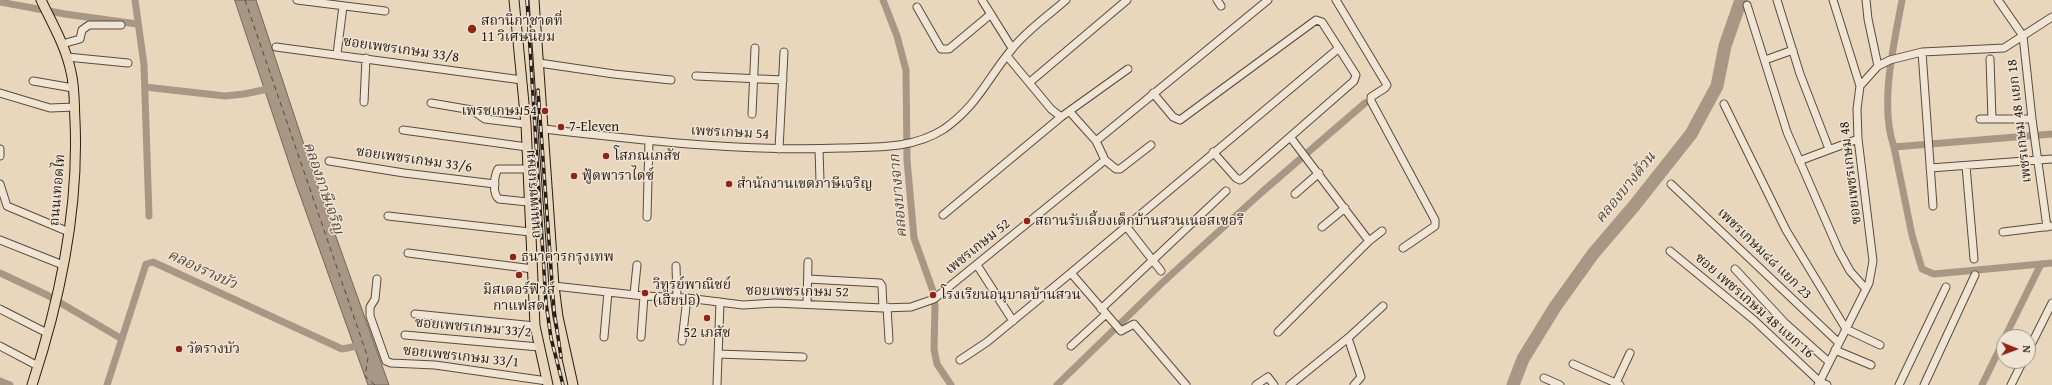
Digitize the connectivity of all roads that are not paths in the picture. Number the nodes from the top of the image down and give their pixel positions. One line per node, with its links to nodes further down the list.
1 (41, 0): 22 (main road, ถนนเทอดไท)
2 (297, 0): 15 (street)
3 (514, 0): 42 (main road, ถนนเพชรเกษม)
4 (534, 0): 36 (main road, ถนนเพชรเกษม)
5 (982, 0): 18 (street)
6 (1066, 0): 25 (street, เพชรเกษม 54)
7 (1126, 0): 46 (street)
8 (1268, 0): 50 (street)
9 (1336, 0): 106 (street)
10 (1777, 0): 27 (street)
11 (1833, 0): 47 (street)
12 (1866, 0): 38 (street)
13 (1998, 0): 21 (street)
14 (1747, 5): 35 (street)
15 (343, 6): 17 (street); 30 (street)
16 (917, 7): 18 (street)
17 (386, 11)
18 (991, 14): 25 (street)
19 (2052, 17): 21 (street)
20 (121, 26): 22 (street)
21 (2023, 36): 29 (street); 60 (street, เพชรเกษม 48 แยก 18)
22 (62, 44): 32 (main road, ถนนเทอดไท)
23 (276, 47): 30 (street, ซอยเพชรเกษม 33/8)
24 (755, 48): 41 (street)
25 (1012, 48): 31 (street, เพชรเกษม 54)
26 (1339, 48): 50 (street); 64 (street); 74 (street)
27 (1792, 50): 35 (street); 73 (street)
28 (784, 52): 44 (street)
29 (1922, 52): 38 (street); 82 (street)
30 (337, 54): 33 (street, ซอยเพชรเกษม 33/8)
31 (1007, 56): 46 (street); 72 (street, เพชรเกษม 54)
32 (67, 57): 37 (street); 48 (main road, ถนนเทอดไท)
33 (366, 58): 42 (street, ซอยเพชรเกษม 33/8); 51 (street)
34 (1990, 59): 59 (street)
35 (1765, 60): 80 (street)
36 (539, 63): 43 (street); 62 (main road, ถนนเพชรเกษม)
37 (128, 64)
38 (1878, 66): 47 (street)
39 (1128, 69): 55 (street)
40 (696, 76): 41 (street)
41 (753, 79): 44 (street); 56 (street)
42 (522, 80): 61 (main road, ถนนเพชรเกษม)
43 (671, 80)
44 (783, 80): 71 (street)
45 (33, 81): 48 (street)
46 (1030, 82): 57 (street)
47 (1860, 86): 65 (street, ซอยเพชรเกษม 48)
48 (73, 88): 54 (main road, ถนนเทอดไท)
49 (0, 93): 54 (street)
50 (1153, 93): 67 (street)
51 (364, 102)
52 (431, 103): 61 (street)
53 (1724, 104): 142 (street)
54 (74, 107): 101 (main road, ถนนเทอดไท)
55 (1070, 112): 57 (street); 67 (street)
56 (752, 114)
57 (1061, 117): 94 (street)
58 (1980, 119): 59 (street)
59 (1992, 119): 60 (street)
60 (2032, 119): 79 (street, เพชรเกษม 48 แยก 18)
61 (526, 124): 69 (main road, ถนนเพชรเกษม)
62 (543, 129): 66 (street, เพชรเกษม 54); 123 (main road, ถนนเพชรเกษม)
63 (403, 130): 69 (street)
64 (1290, 138): 74 (street); 84 (street)
65 (1858, 139): 73 (street); 125 (street, ซอยเพชรเกษม 48)
66 (650, 141): 71 (street, เพชรเกษม 54); 96 (street)
67 (1096, 141): 78 (street)
68 (1151, 145): 78 (street)
69 (527, 147): 83 (main road, ถนนเพชรเกษม)
70 (0, 149): 75 (street)
71 (779, 149): 72 (street, เพชรเกษม 54)
72 (819, 149): 85 (street)
73 (1829, 149): 80 (street)
74 (1213, 152): 97 (street)
75 (0, 156)
76 (2052, 159): 79 (street)
77 (329, 160): 87 (street, ซอยเพชรเกษม 33/6)
78 (1105, 160): 114 (street, เพชรเกษม 52)
79 (2037, 160): 81 (street); 98 (street, เพชรเกษม 48 แยก 18)
80 (1800, 161): 125 (street)
81 (1966, 166): 82 (street); 109 (street)
82 (1930, 168): 92 (street)
83 (527, 169): 87 (street); 91 (main road, ถนนเพชรเกษม)
84 (1319, 173): 90 (street); 93 (street)
85 (820, 181)
86 (0, 184): 101 (street)
87 (495, 184): 91 (street)
88 (1671, 184): 152 (street, เพชรเกษม๔๘ แยก 23)
89 (1226, 191): 110 (street)
90 (1295, 194)
91 (528, 202): 102 (main road, ถนนเพชรเกษม)
92 (1933, 206)
93 (1345, 208): 99 (street); 105 (street)
94 (943, 215)
95 (388, 216): 102 (street)
96 (647, 217)
97 (1126, 226): 110 (street); 119 (street)
98 (2049, 226): 103 (street)
99 (1322, 227)
100 (1382, 231): 105 (street)
101 (69, 232): 112 (main road, ถนนเทอดไท)
102 (530, 232): 116 (main road, ถนนเพชรเกษม)
103 (2003, 232)
104 (0, 240): 112 (street)
105 (1370, 241): 143 (street)
106 (1403, 248)
107 (1670, 251): 170 (street, ซอย เพชรเกษม 48 แยก 16)
108 (408, 253): 116 (street)
109 (1974, 259)
110 (1152, 260): 118 (street); 138 (street)
111 (808, 262): 122 (street)
112 (63, 265): 144 (main road, ถนนเทอดไท)
113 (637, 265): 127 (street)
114 (977, 265): 134 (street, เพชรเกษม 52); 140 (street)
115 (676, 266): 129 (street)
116 (533, 269): 141 (main road, ถนนเพชรเกษม)
117 (1735, 269): 162 (street)
118 (1161, 271)
119 (1071, 272): 138 (street); 140 (street)
120 (1975, 275): 182 (street)
121 (377, 279): 169 (street, ซอยเพชรเกษม 33/1)
122 (808, 279): 133 (street); 136 (street)
123 (554, 286): 126 (street, ซอยเพชรเกษม 52); 172 (main road, ถนนเพชรเกษม)
124 (1946, 288): 181 (street)
125 (1866, 289): 142 (street, ซอยเพชรเกษม 48)
126 (608, 292): 127 (street, ซอยเพชรเกษม 52); 147 (street)
127 (634, 294): 128 (street, ซอยเพชรเกษม 52)
128 (644, 296): 129 (street, ซอยเพชรเกษม 52); 148 (street)
129 (677, 297): 130 (street, ซอยเพชรเกษม 52)
130 (687, 298): 131 (street, ซอยเพชรเกษม 52); 151 (street)
131 (720, 302): 133 (street, ซอยเพชรเกษม 52); 159 (street)
132 (2052, 303): 146 (street)
133 (807, 304): 136 (street, ซอยเพชรเกษม 52)
134 (920, 305): 136 (street, ซอยเพชรเกษม 52)
135 (1383, 306): 149 (street)
136 (885, 307): 150 (street)
137 (0, 309): 144 (street)
138 (1103, 312): 155 (street); 174 (street)
139 (415, 314): 141 (street)
140 (1013, 321): 161 (street)
141 (535, 326): 156 (main road, ถนนเพชรเกษม)
142 (1846, 329): 152 (street, ซอยเพชรเกษม 48); 153 (street)
143 (1278, 332)
144 (48, 333): 165 (main road, ถนนเทอดไท)
145 (406, 335): 156 (street, ซอยเพชรเกษม 33/2)
146 (2036, 335)
147 (604, 337)
148 (642, 337)
149 (1348, 338): 177 (street); 178 (street)
150 (890, 340)
151 (682, 341)
152 (1839, 343): 157 (street, ซอยเพชรเกษม 48)
153 (1880, 345)
154 (0, 346): 165 (street)
155 (1071, 346)
156 (539, 347): 169 (main road, ถนนเพชรเกษม)
157 (1835, 350): 162 (street, ซอยเพชรเกษม 48); 164 (street)
158 (1630, 353): 171 (street)
159 (718, 354): 160 (street); 173 (street)
160 (803, 357)
161 (960, 360)
162 (1829, 362): 170 (street, ซอยเพชรเกษม 48)
163 (1573, 364): 171 (street)
164 (1870, 365)
165 (38, 366): 168 (main road, ถนนเทอดไท)
166 (2019, 369): 183 (street)
167 (1544, 378): 179 (street)
168 (33, 382)
169 (547, 383)
170 (1819, 383): 180 (street)
171 (1618, 384)
172 (572, 385)
173 (717, 385)
174 (1186, 385)
175 (1256, 385): 176 (street)
176 (1274, 385)
177 (1290, 385)
178 (1354, 385)
179 (1560, 385)
180 (1827, 385)
181 (1899, 385)
182 (1924, 385)
183 (2011, 385)

